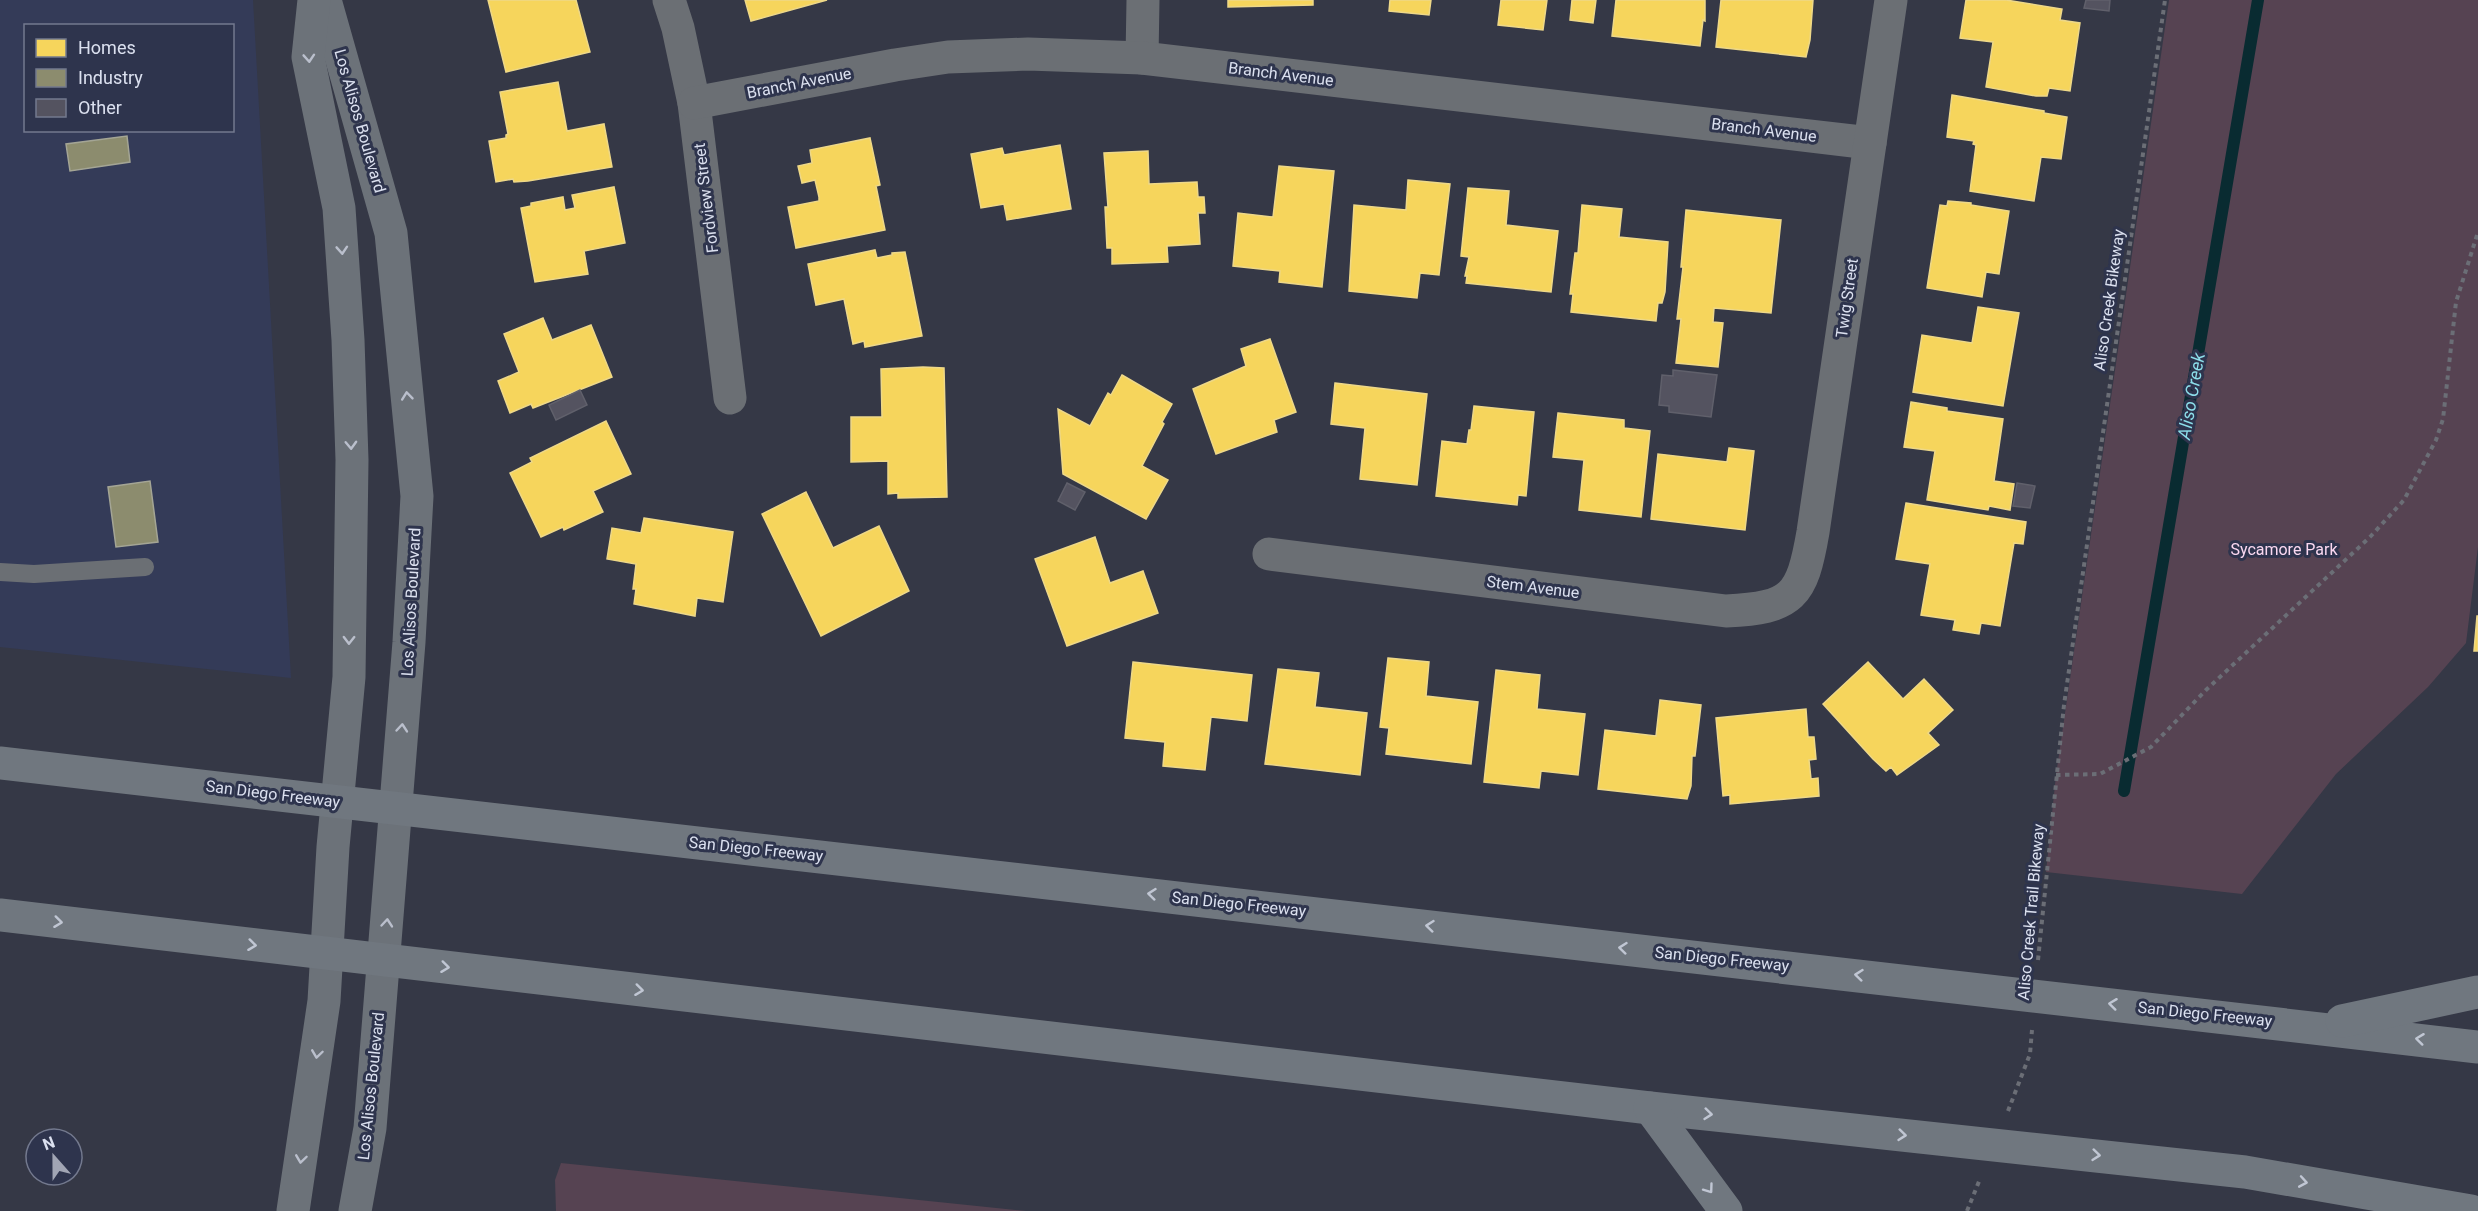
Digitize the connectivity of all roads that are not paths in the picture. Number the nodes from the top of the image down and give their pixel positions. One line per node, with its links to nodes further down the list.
1 (314, 0): 20 (main road, Los Alisos Boulevard, one-way to 20)
2 (325, 0): 21 (main road, Los Alisos Boulevard, one-way to 2)
3 (669, 0): 7 (street, Fordview Street)
4 (1143, 0): 6 (street)
5 (1891, 0): 8 (street, Twig Street)
6 (1142, 58): 7 (street, Branch Avenue); 8 (street, Branch Avenue)
7 (694, 103): 9 (street, Fordview Street)
8 (1870, 143): 13 (street, Twig Street)
9 (730, 398)
10 (1269, 554): 13 (street, Stem Avenue)
11 (145, 567): 12 (lane)
12 (0, 572)
13 (1792, 592)
14 (0, 763): 17 (highway, San Diego Freeway, one-way to 14)
15 (0, 915): 19 (highway, one-way to 19)
16 (2478, 992): 17 (highway)
17 (2315, 1026): 18 (highway, San Diego Freeway, one-way to 17)
18 (2478, 1047)
19 (1650, 1108): 22 (highway, one-way to 22); 23 (highway, one-way to 23)
20 (293, 1211)
21 (356, 1211)
22 (1726, 1211)
23 (2471, 1211)

